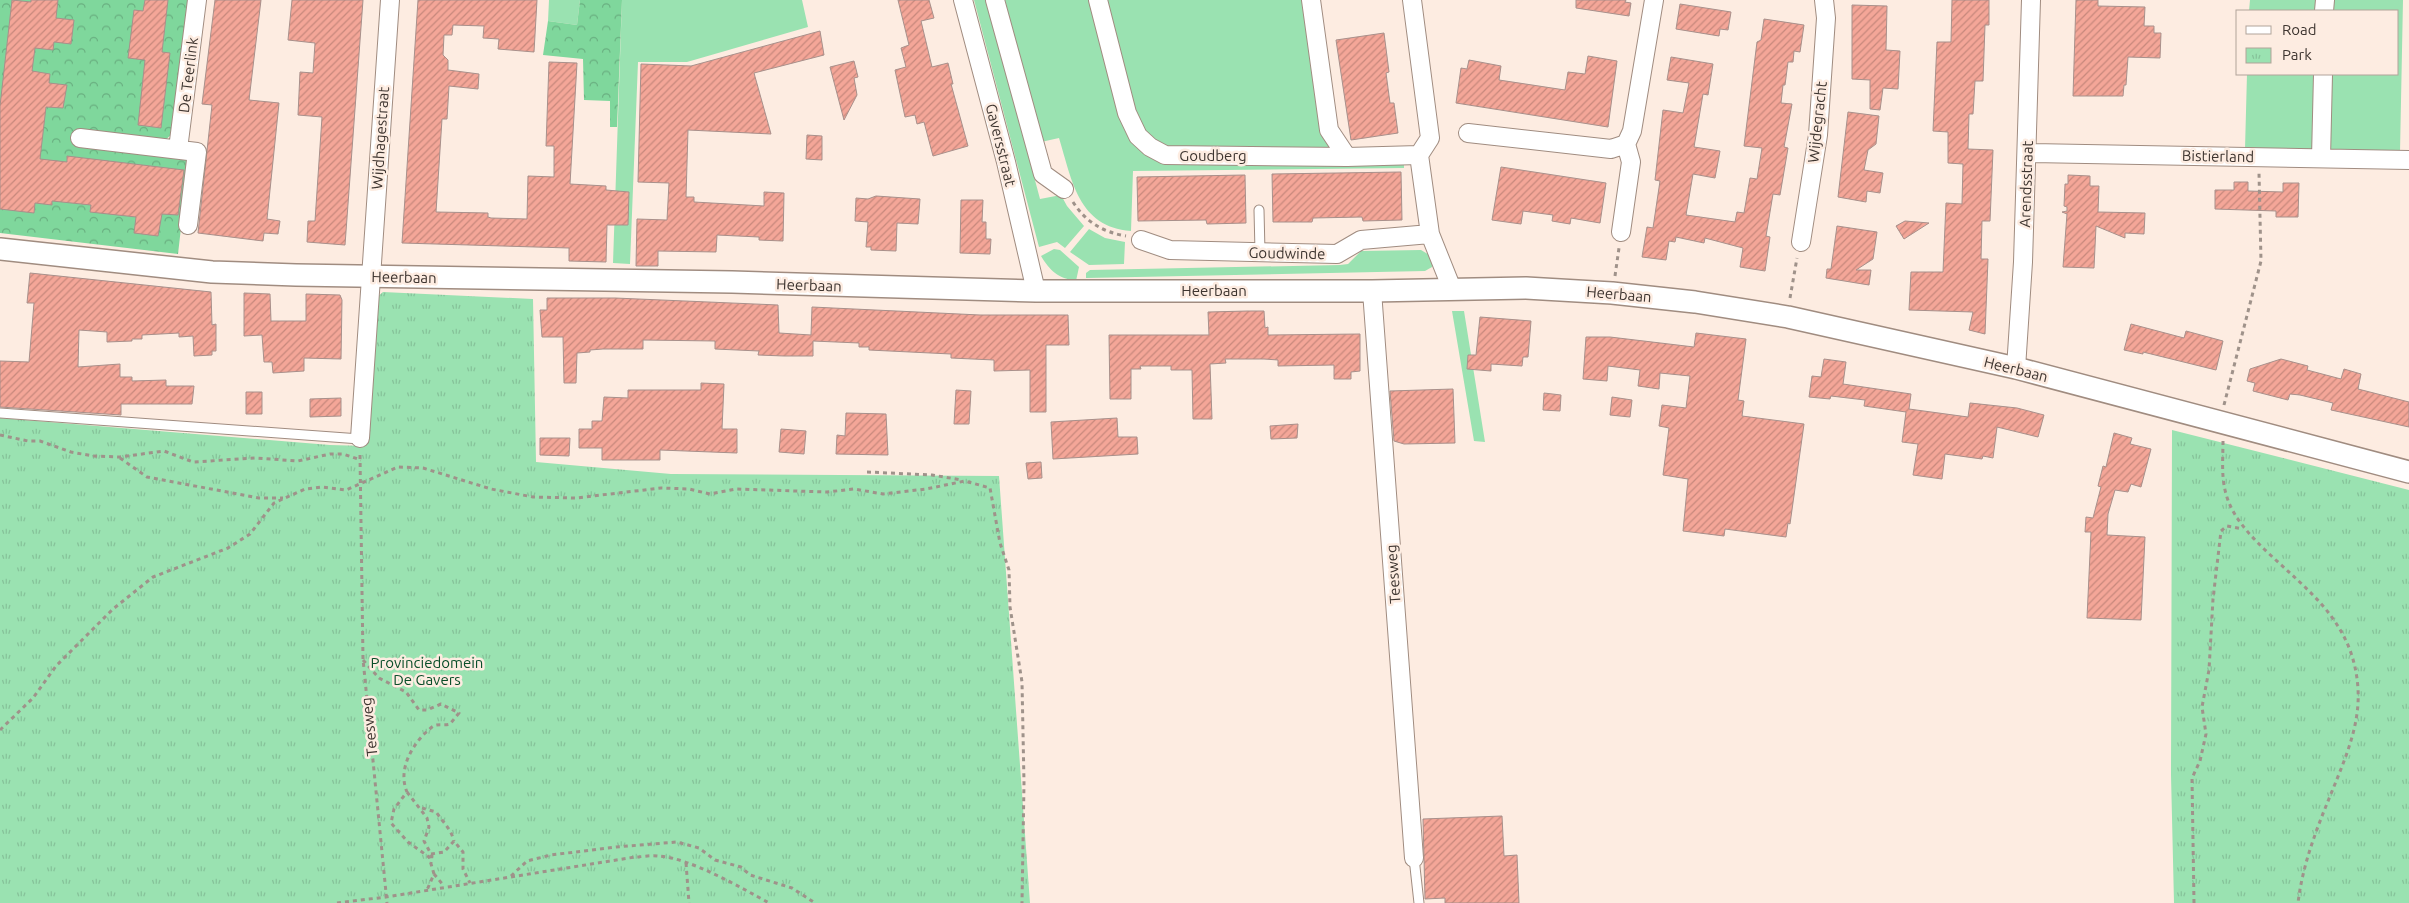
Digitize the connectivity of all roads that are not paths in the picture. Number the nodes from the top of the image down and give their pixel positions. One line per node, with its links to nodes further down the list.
1 (197, 0): 15 (street, De Teerlink)
2 (390, 0): 30 (street, Wijdhagestraat)
3 (963, 0): 32 (street, Gaversstraat)
4 (995, 0): 21 (street)
5 (1098, 0): 18 (street, Goudberg)
6 (1311, 0): 18 (street)
7 (1412, 0): 17 (street)
8 (1654, 0): 14 (street)
9 (1824, 0): 27 (street, Wijdegracht)
10 (2031, 0): 16 (street, Arendsstraat)
11 (2323, 75): 19 (street)
12 (1468, 133): 14 (street)
13 (80, 138): 15 (street)
14 (1626, 144): 24 (street)
15 (178, 149): 23 (street)
16 (2027, 153): 19 (street, Bistierland); 34 (street, Arendsstraat)
17 (1419, 155): 18 (street, Goudberg); 25 (street)
18 (1346, 157)
19 (2321, 158): 20 (street, Bistierland)
20 (2409, 160)
21 (1064, 189)
22 (1259, 210): 29 (lane)
23 (188, 225)
24 (1621, 232)
25 (1430, 234): 29 (street, Goudwinde); 31 (street)
26 (1141, 240): 29 (street, Goudwinde)
27 (1801, 242)
28 (0, 249): 30 (street, Heerbaan)
29 (1260, 252)
30 (371, 276): 32 (street, Heerbaan); 36 (street)
31 (1452, 289): 33 (street, Heerbaan); 34 (street, Heerbaan)
32 (1036, 291): 33 (street, Heerbaan)
33 (1372, 291): 38 (street, Teesweg)
34 (2016, 368): 37 (street, Heerbaan)
35 (0, 413): 36 (lane)
36 (360, 442)
37 (2409, 472)
38 (1414, 858): 39 (lane)
39 (1418, 903)

